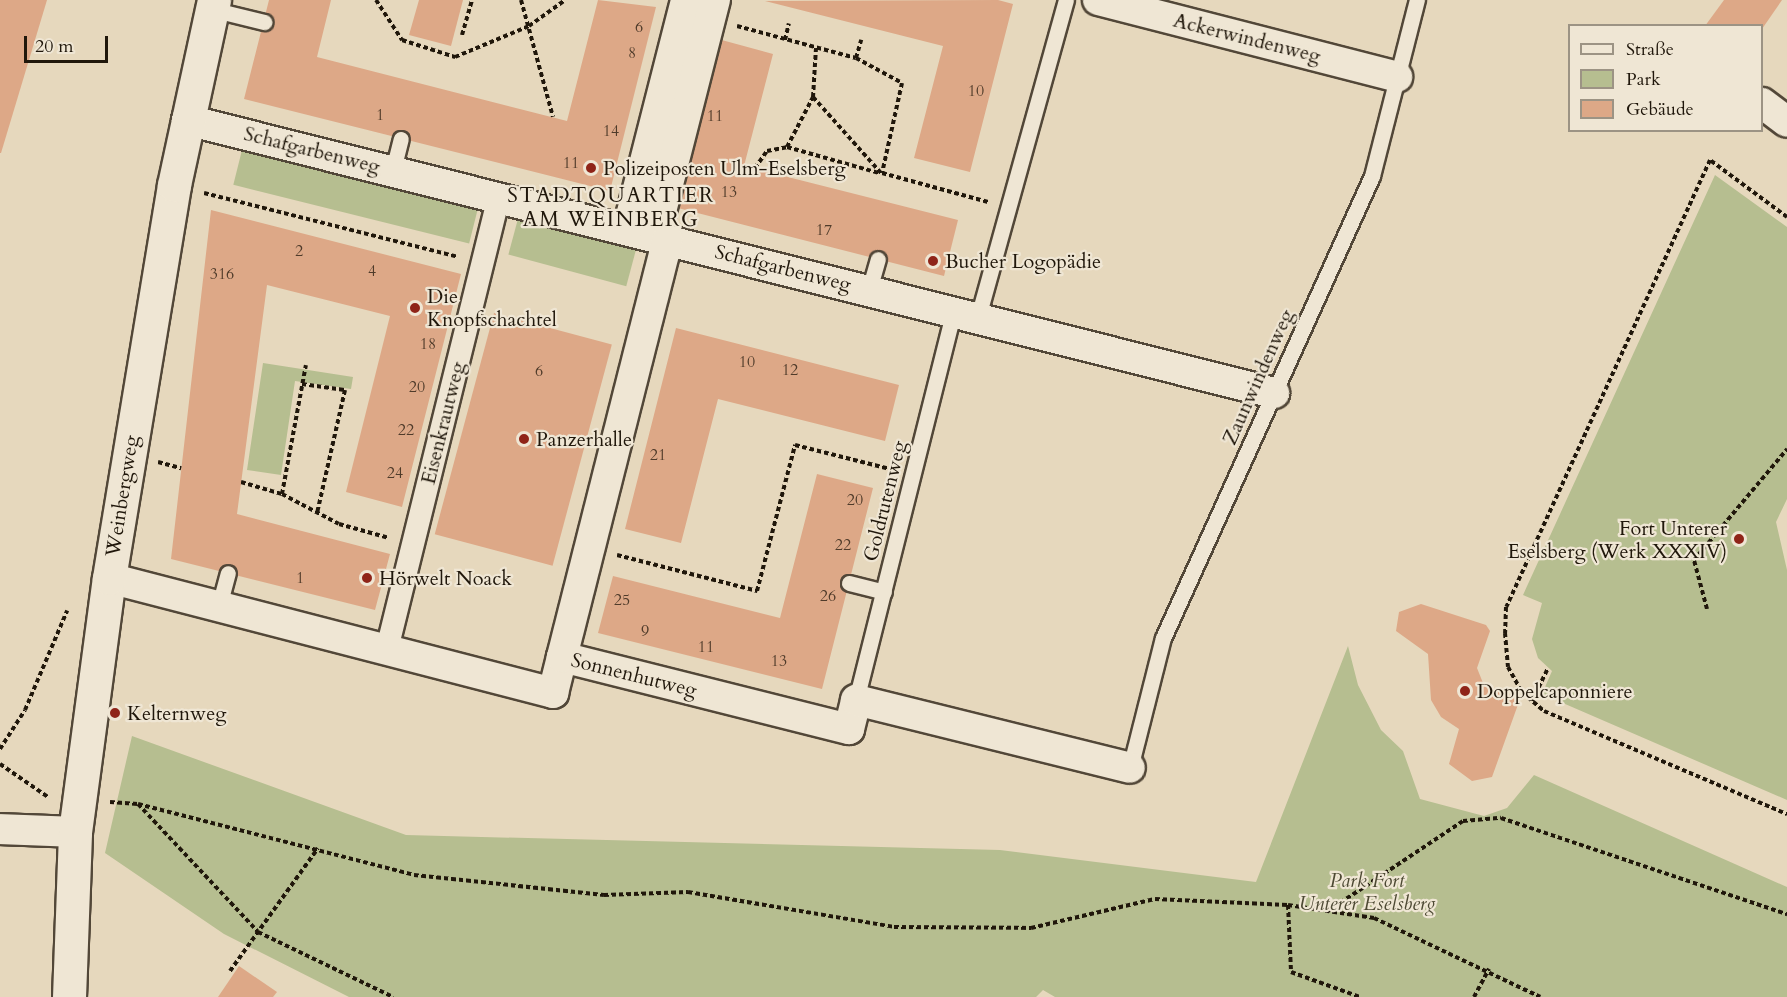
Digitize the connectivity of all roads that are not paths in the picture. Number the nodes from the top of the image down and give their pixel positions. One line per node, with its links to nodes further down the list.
1 (686, 0): 15 (street)
2 (1066, 0): 18 (lane, Goldrutenweg)
3 (1098, 0): 8 (street, Ackerwindenweg)
4 (1417, 0): 8 (lane, Zaunwindenweg)
5 (212, 5): 7 (lane); 10 (street, Weinbergweg)
6 (712, 9): 15 (street)
7 (264, 22)
8 (1397, 76): 19 (lane, Zaunwindenweg)
9 (1763, 104): 11 (street)
10 (187, 120): 13 (street, Schafgarbenweg); 21 (street, Weinbergweg)
11 (1787, 122)
12 (401, 139): 13 (lane)
13 (393, 170): 14 (street, Schafgarbenweg)
14 (499, 197): 15 (street, Schafgarbenweg); 25 (street, Eisenkrautweg)
15 (650, 234): 17 (street, Schafgarbenweg); 26 (street)
16 (878, 259): 17 (lane)
17 (869, 290): 18 (street, Schafgarbenweg)
18 (966, 314): 19 (street, Schafgarbenweg); 23 (lane, Goldrutenweg)
19 (1274, 393): 28 (lane, Zaunwindenweg)
20 (228, 573): 24 (lane)
21 (109, 578): 24 (street, Sonnenhutweg); 29 (street, Weinbergweg)
22 (849, 583): 23 (lane)
23 (884, 592): 27 (lane, Goldrutenweg)
24 (219, 606): 25 (street, Sonnenhutweg)
25 (387, 650): 26 (street, Sonnenhutweg)
26 (562, 657): 27 (street, Sonnenhutweg)
27 (856, 700): 28 (street)
28 (1130, 768)
29 (77, 816): 30 (street); 31 (street, Weinbergweg)
30 (0, 829)
31 (69, 997)

